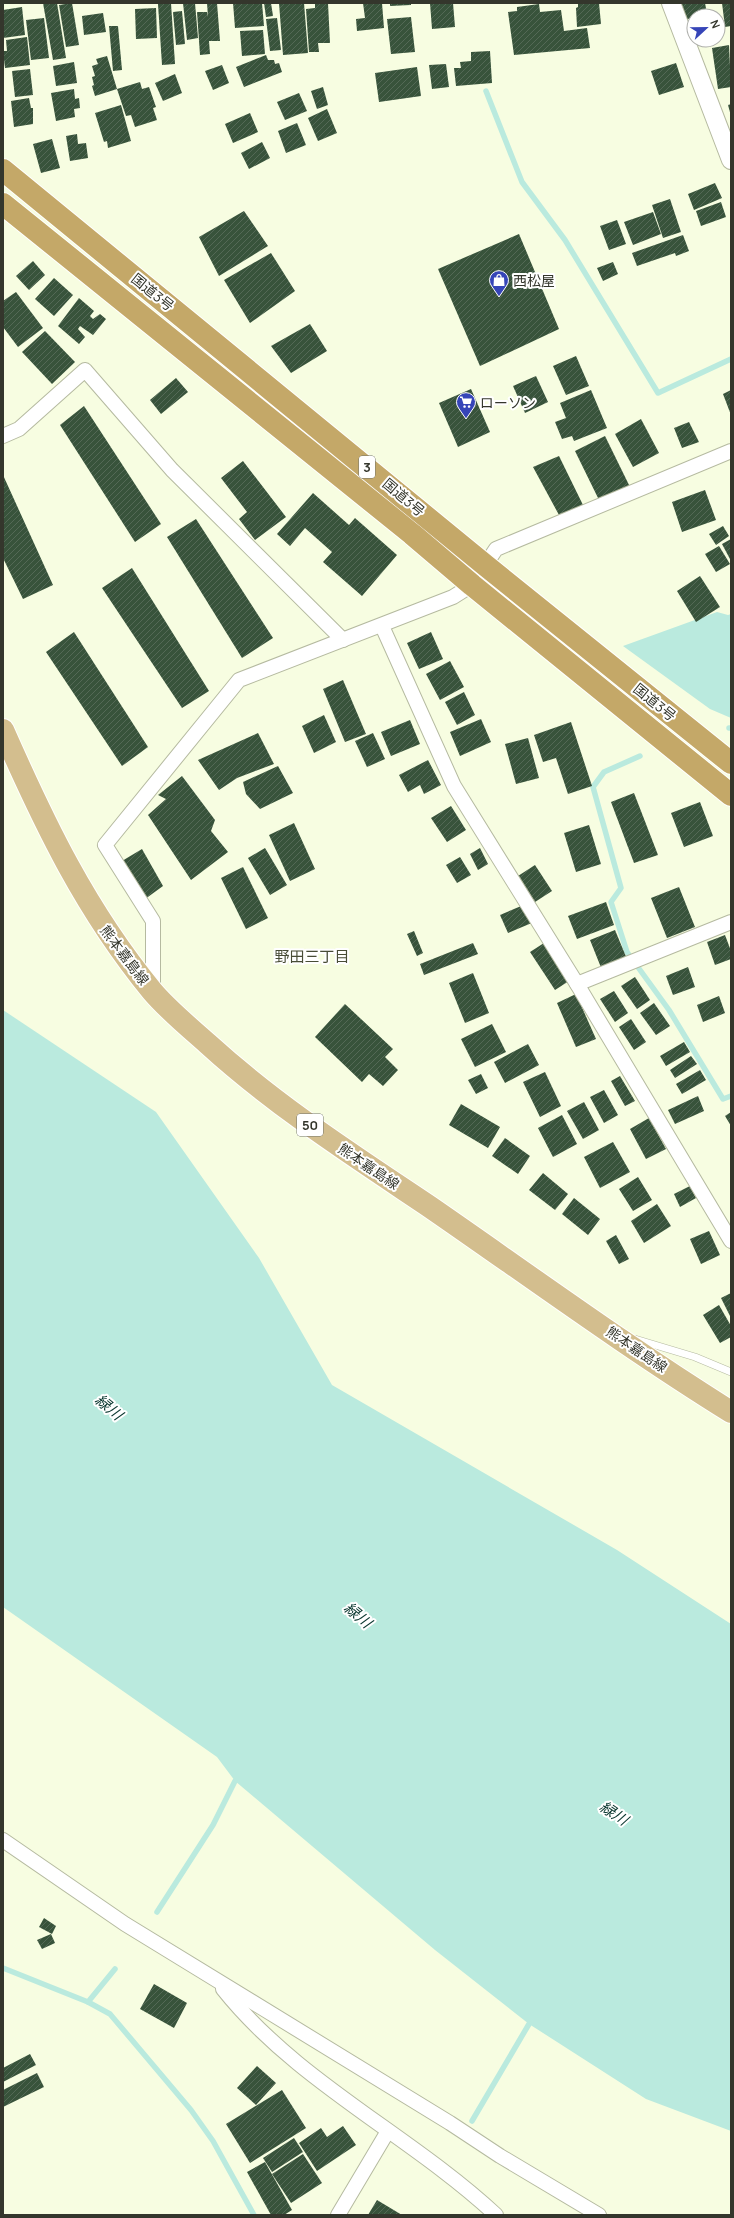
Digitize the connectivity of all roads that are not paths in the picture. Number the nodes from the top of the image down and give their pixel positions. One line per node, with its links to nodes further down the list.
1 (671, 3): 2 (street)
2 (731, 160)
3 (3, 170): 7 (highway, 国道3号 / 3)
4 (3, 204): 8 (highway, 国道3号 / 3)
5 (3, 436): 10 (street)
6 (731, 451): 7 (street)
7 (485, 565): 8 (street); 12 (highway, 国道3号 / 3)
8 (472, 585): 9 (street); 13 (highway, 国道3号 / 3)
9 (382, 626): 10 (street); 15 (street)
10 (343, 640): 16 (street)
11 (3, 730): 16 (main road, 熊本嘉島線 / 50)
12 (731, 763)
13 (731, 795)
14 (731, 922): 15 (street)
15 (577, 984): 17 (street)
16 (153, 992): 18 (main road, 熊本嘉島線 / 50)
17 (731, 1241)
18 (614, 1333): 19 (lane); 20 (main road, 熊本嘉島線 / 50)
19 (731, 1372)
20 (731, 1412)
21 (3, 1840): 22 (street)
22 (188, 1964): 23 (street); 26 (street)
23 (388, 2131): 24 (street); 25 (street)
24 (338, 2215)
25 (496, 2215)
26 (599, 2215)

